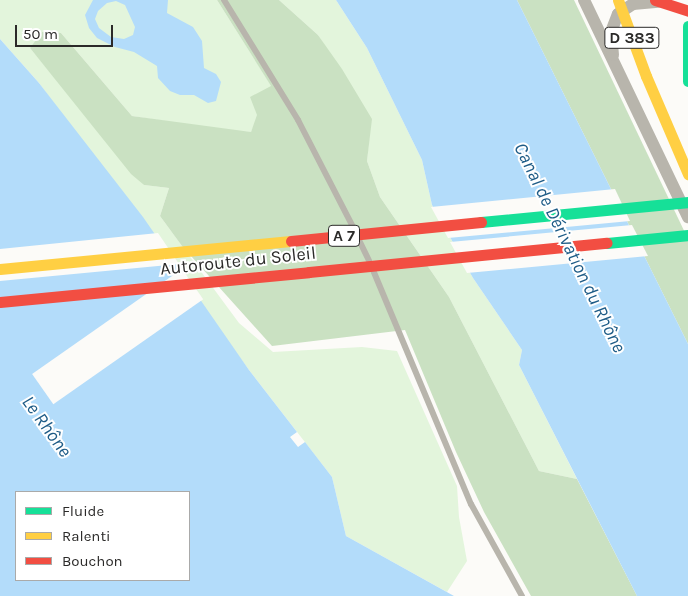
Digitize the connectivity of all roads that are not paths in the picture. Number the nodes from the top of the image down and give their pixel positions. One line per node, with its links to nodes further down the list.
1 (224, 0): 15 (lane)
2 (584, 0): 7 (street)
3 (618, 0): 9 (main road, D 383, bridge)
4 (657, 1): 5 (main road); 7 (street)
5 (688, 11)
6 (688, 26): 8 (main road)
7 (614, 63): 11 (street)
8 (688, 80)
9 (688, 174)
10 (688, 202): 13 (main road, Autoroute du Soleil / A 7, bridge)
11 (688, 217)
12 (688, 235): 14 (main road, Autoroute du Soleil / A 7, bridge)
13 (0, 269)
14 (0, 302)
15 (520, 594)

